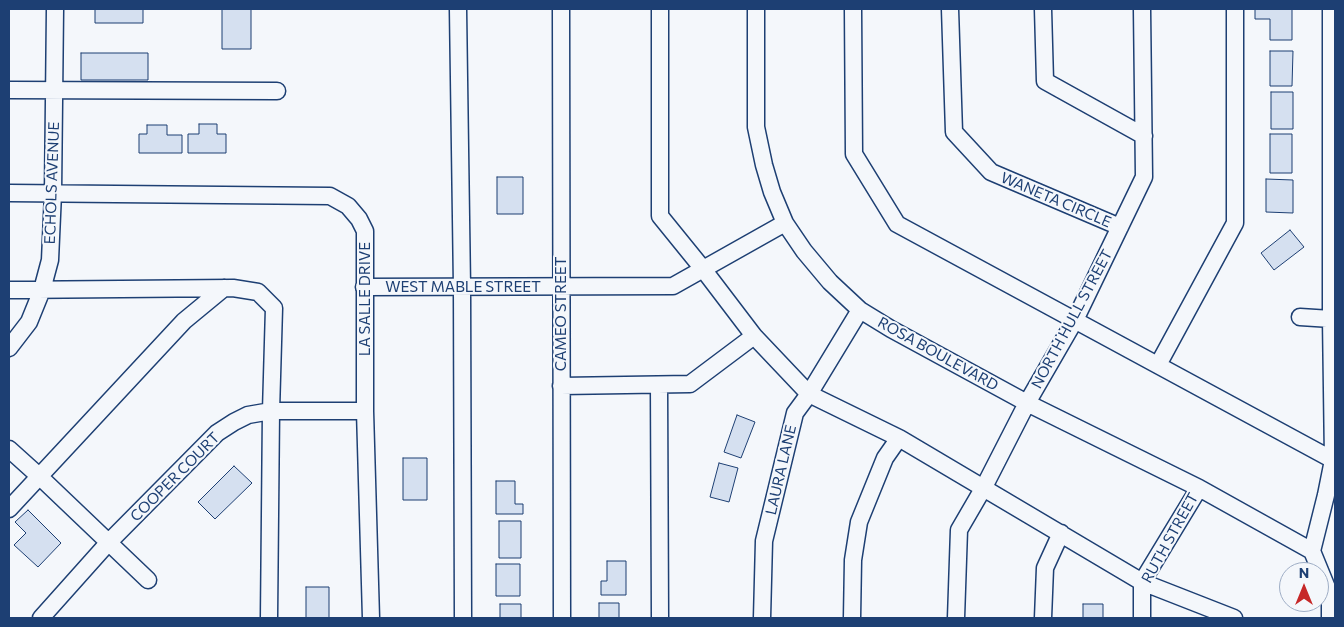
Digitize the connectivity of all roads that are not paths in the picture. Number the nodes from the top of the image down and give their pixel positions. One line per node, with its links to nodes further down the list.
1 (54, 9): 13 (street, ECHOLS AVENUE)
2 (458, 9): 22 (street)
3 (561, 9): 23 (street, CAMEO STREET)
4 (660, 9): 20 (street)
5 (756, 9): 18 (street, ROSA BOULEVARD)
6 (853, 9): 30 (street)
7 (950, 9): 19 (street, WANETA CIRCLE)
8 (1044, 9): 15 (street)
9 (1142, 9): 15 (street, NORTH HULL STREET)
10 (1235, 9): 33 (street)
11 (1331, 9): 29 (street)
12 (9, 90): 13 (street)
13 (54, 90): 14 (street); 17 (street, ECHOLS AVENUE)
14 (277, 91)
15 (1144, 136): 19 (street, NORTH HULL STREET)
16 (9, 193): 17 (street, LA SALLE DRIVE)
17 (53, 193): 21 (street, LA SALLE DRIVE); 26 (street, ECHOLS AVENUE)
18 (785, 223): 20 (street, WEST MABLE STREET); 27 (street, ROSA BOULEVARD)
19 (1120, 227): 30 (street, NORTH HULL STREET)
20 (703, 269): 23 (street, WEST MABLE STREET); 31 (street)
21 (364, 287): 22 (street, WEST MABLE STREET); 39 (street, LA SALLE DRIVE)
22 (462, 287): 23 (street, WEST MABLE STREET); 55 (street)
23 (562, 287): 35 (street, CAMEO STREET)
24 (224, 288): 26 (street); 38 (street); 43 (street)
25 (9, 290): 26 (street)
26 (42, 290): 32 (street, ECHOLS AVENUE)
27 (860, 310): 36 (street, LAURA LANE); 37 (street, ROSA BOULEVARD)
28 (1300, 317): 29 (street)
29 (1331, 318): 42 (street)
30 (1075, 320): 33 (street); 37 (street, NORTH HULL STREET)
31 (754, 336): 34 (street); 36 (street)
32 (9, 348)
33 (1158, 365): 42 (street)
34 (659, 385): 35 (street); 57 (street)
35 (561, 386): 56 (street, CAMEO STREET)
36 (809, 394): 40 (street); 58 (street, LAURA LANE)
37 (1027, 403): 44 (street, NORTH HULL STREET); 45 (street, ROSA BOULEVARD)
38 (271, 411): 39 (street, COOPER COURT); 48 (street, COOPER COURT); 53 (street)
39 (365, 411): 54 (street, LA SALLE DRIVE)
40 (899, 438): 44 (street); 59 (street)
41 (9, 449): 43 (street)
42 (1333, 465): 49 (street)
43 (39, 476): 46 (street); 48 (street)
44 (984, 487): 47 (street); 60 (street, NORTH HULL STREET)
45 (1199, 488): 49 (street, ROSA BOULEVARD); 51 (street, RUTH STREET)
46 (9, 509)
47 (1061, 533): 51 (street); 61 (street)
48 (108, 543): 50 (street); 52 (street, COOPER COURT)
49 (1312, 551): 64 (street)
50 (148, 580)
51 (1142, 582): 62 (street, RUTH STREET); 63 (street)
52 (41, 618)
53 (269, 618)
54 (372, 618)
55 (463, 618)
56 (562, 618)
57 (660, 618)
58 (762, 618)
59 (852, 618)
60 (956, 618)
61 (1043, 618)
62 (1142, 618)
63 (1234, 618)
64 (1330, 618)

